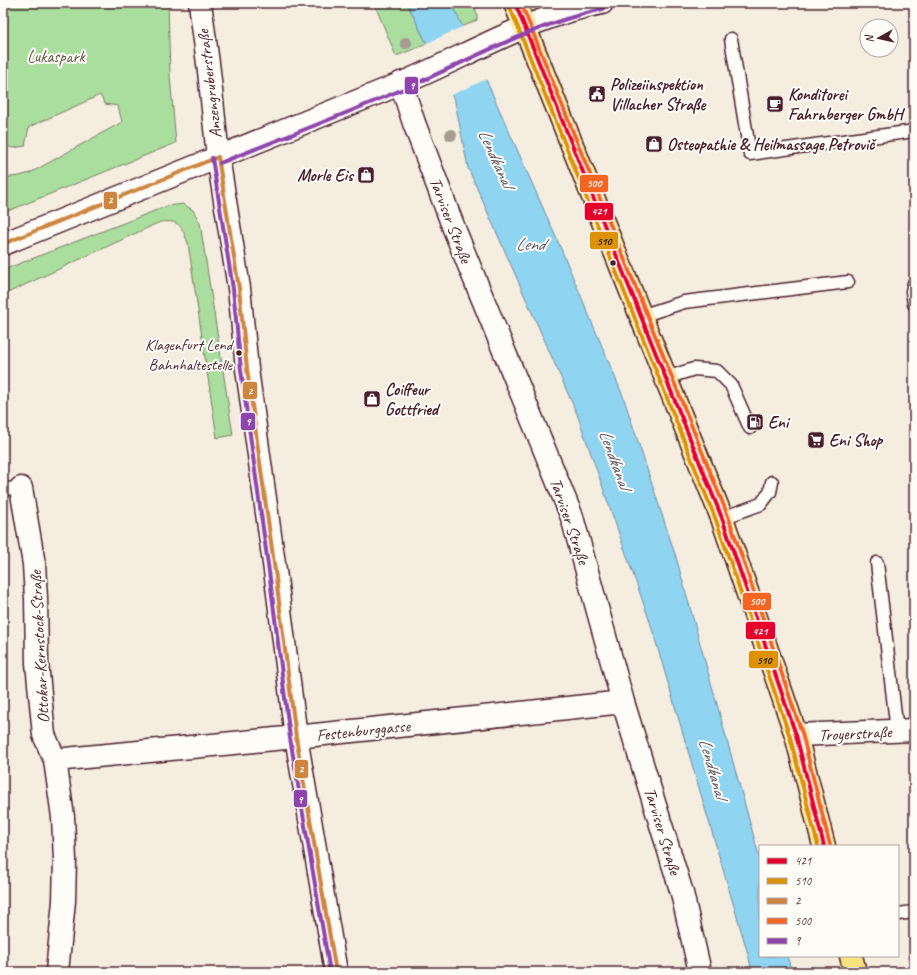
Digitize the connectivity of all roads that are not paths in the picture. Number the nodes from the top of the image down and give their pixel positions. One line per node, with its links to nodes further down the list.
1 (200, 3): 8 (street, Anzengruberstraße)
2 (515, 3): 4 (main road)
3 (602, 3): 4 (street)
4 (525, 28): 6 (street); 13 (main road)
5 (731, 40): 7 (lane)
6 (406, 81): 8 (street); 20 (street, Tarviser Straße)
7 (914, 131)
8 (218, 157): 9 (street); 23 (street, Anzengruberstraße)
9 (3, 244)
10 (848, 282): 13 (lane)
11 (914, 283): 12 (lane)
12 (914, 304)
13 (641, 316): 14 (main road)
14 (666, 378): 15 (lane); 18 (main road)
15 (750, 428)
16 (772, 482): 18 (lane)
17 (12, 488): 24 (street, Ottokar-Kernstock-Straße)
18 (722, 518): 22 (main road)
19 (877, 563): 21 (lane)
20 (623, 702): 23 (street, Festenburggasse); 31 (street, Tarviser Straße)
21 (905, 731): 22 (street, Troyerstraße)
22 (796, 736): 25 (main road)
23 (296, 737): 24 (street, Festenburggasse); 30 (street, Anzengruberstraße)
24 (56, 760): 29 (street, Ottokar-Kernstock-Straße)
25 (824, 845)
26 (914, 912): 27 (lane)
27 (899, 914)
28 (851, 957): 32 (main road)
29 (57, 972)
30 (336, 972)
31 (700, 972)
32 (855, 972)

